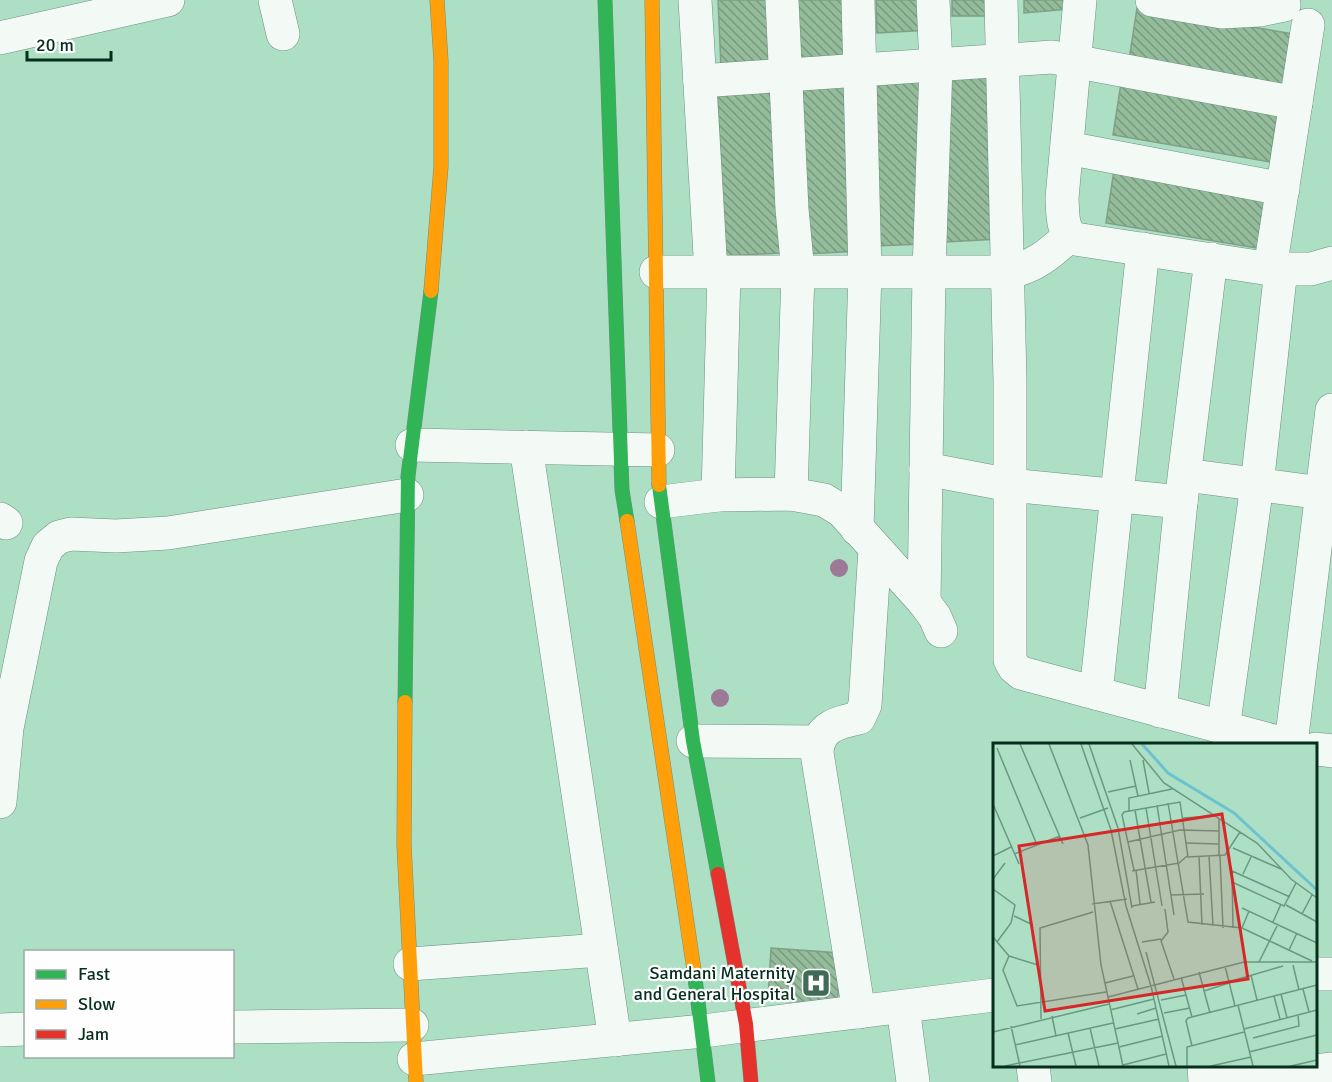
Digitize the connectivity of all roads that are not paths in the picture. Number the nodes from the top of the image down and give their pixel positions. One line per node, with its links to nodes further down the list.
1 (168, 0): 13 (street)
2 (275, 0): 15 (street)
3 (437, 0): 38 (main road)
4 (605, 0): 40 (main road)
5 (652, 0): 31 (main road)
6 (695, 0): 22 (street)
7 (782, 0): 21 (street)
8 (858, 0): 20 (street)
9 (933, 0): 19 (street)
10 (1001, 0): 17 (street)
11 (1080, 0): 18 (street)
12 (1152, 0): 14 (street)
13 (115, 6): 16 (street)
14 (1300, 19): 23 (street)
15 (283, 34)
16 (0, 38)
17 (1003, 61): 18 (street); 19 (street); 36 (street)
18 (1074, 62): 23 (street); 24 (street)
19 (936, 65): 20 (street); 35 (street)
20 (861, 70): 21 (street); 34 (street)
21 (785, 75): 22 (street); 33 (street)
22 (700, 81): 32 (street)
23 (1296, 102): 25 (street)
24 (1067, 148): 25 (street); 26 (street)
25 (1283, 189): 30 (street)
26 (1069, 236): 27 (street); 36 (street)
27 (1143, 249): 28 (street); 51 (street)
28 (1211, 260): 30 (street); 46 (street)
29 (1332, 263): 30 (street)
30 (1276, 269): 45 (street)
31 (656, 272): 32 (street); 42 (main road)
32 (718, 272): 33 (street); 50 (street)
33 (798, 272): 34 (street); 48 (street)
34 (865, 272): 35 (street); 53 (street)
35 (929, 272): 36 (street); 43 (street)
36 (1008, 272): 44 (street)
37 (1332, 410): 41 (street)
38 (412, 445): 39 (street); 49 (main road)
39 (526, 447): 40 (street); 66 (street)
40 (621, 449): 42 (street); 76 (main road)
41 (1330, 449): 47 (street)
42 (658, 450): 52 (main road)
43 (926, 469): 44 (street); 54 (street)
44 (1010, 485): 51 (street); 56 (street)
45 (1257, 485): 46 (street); 47 (street); 58 (street)
46 (1183, 489): 51 (street); 57 (street)
47 (1322, 493): 62 (street)
48 (791, 494): 50 (street); 53 (street)
49 (407, 495): 65 (street); 67 (main road)
50 (718, 495): 52 (street)
51 (1117, 496): 56 (street)
52 (661, 502): 59 (main road)
53 (866, 539): 54 (street); 60 (street)
54 (924, 602): 55 (street)
55 (941, 631)
56 (1096, 693): 57 (street)
57 (1160, 711): 58 (street)
58 (1223, 729): 61 (street)
59 (693, 741): 60 (street); 71 (main road)
60 (817, 742): 70 (street)
61 (1281, 743)
62 (1291, 743)
63 (1317, 749): 64 (street)
64 (1332, 751)
65 (1, 787)
66 (601, 950): 67 (street); 77 (street)
67 (410, 964): 72 (main road)
68 (993, 995): 69 (street)
69 (903, 1007): 70 (street); 84 (street)
70 (859, 1012): 71 (street)
71 (746, 1024): 76 (street); 83 (main road)
72 (412, 1025): 73 (street); 81 (main road)
73 (234, 1027)
74 (24, 1029): 75 (street)
75 (0, 1030)
76 (703, 1031): 77 (street); 82 (main road)
77 (615, 1040): 81 (street)
78 (1033, 1067): 85 (street)
79 (1204, 1067): 86 (street)
80 (1332, 1069): 87 (street)
81 (415, 1071)
82 (708, 1082)
83 (751, 1082)
84 (913, 1082)
85 (1035, 1082)
86 (1205, 1082)
87 (1225, 1082)

